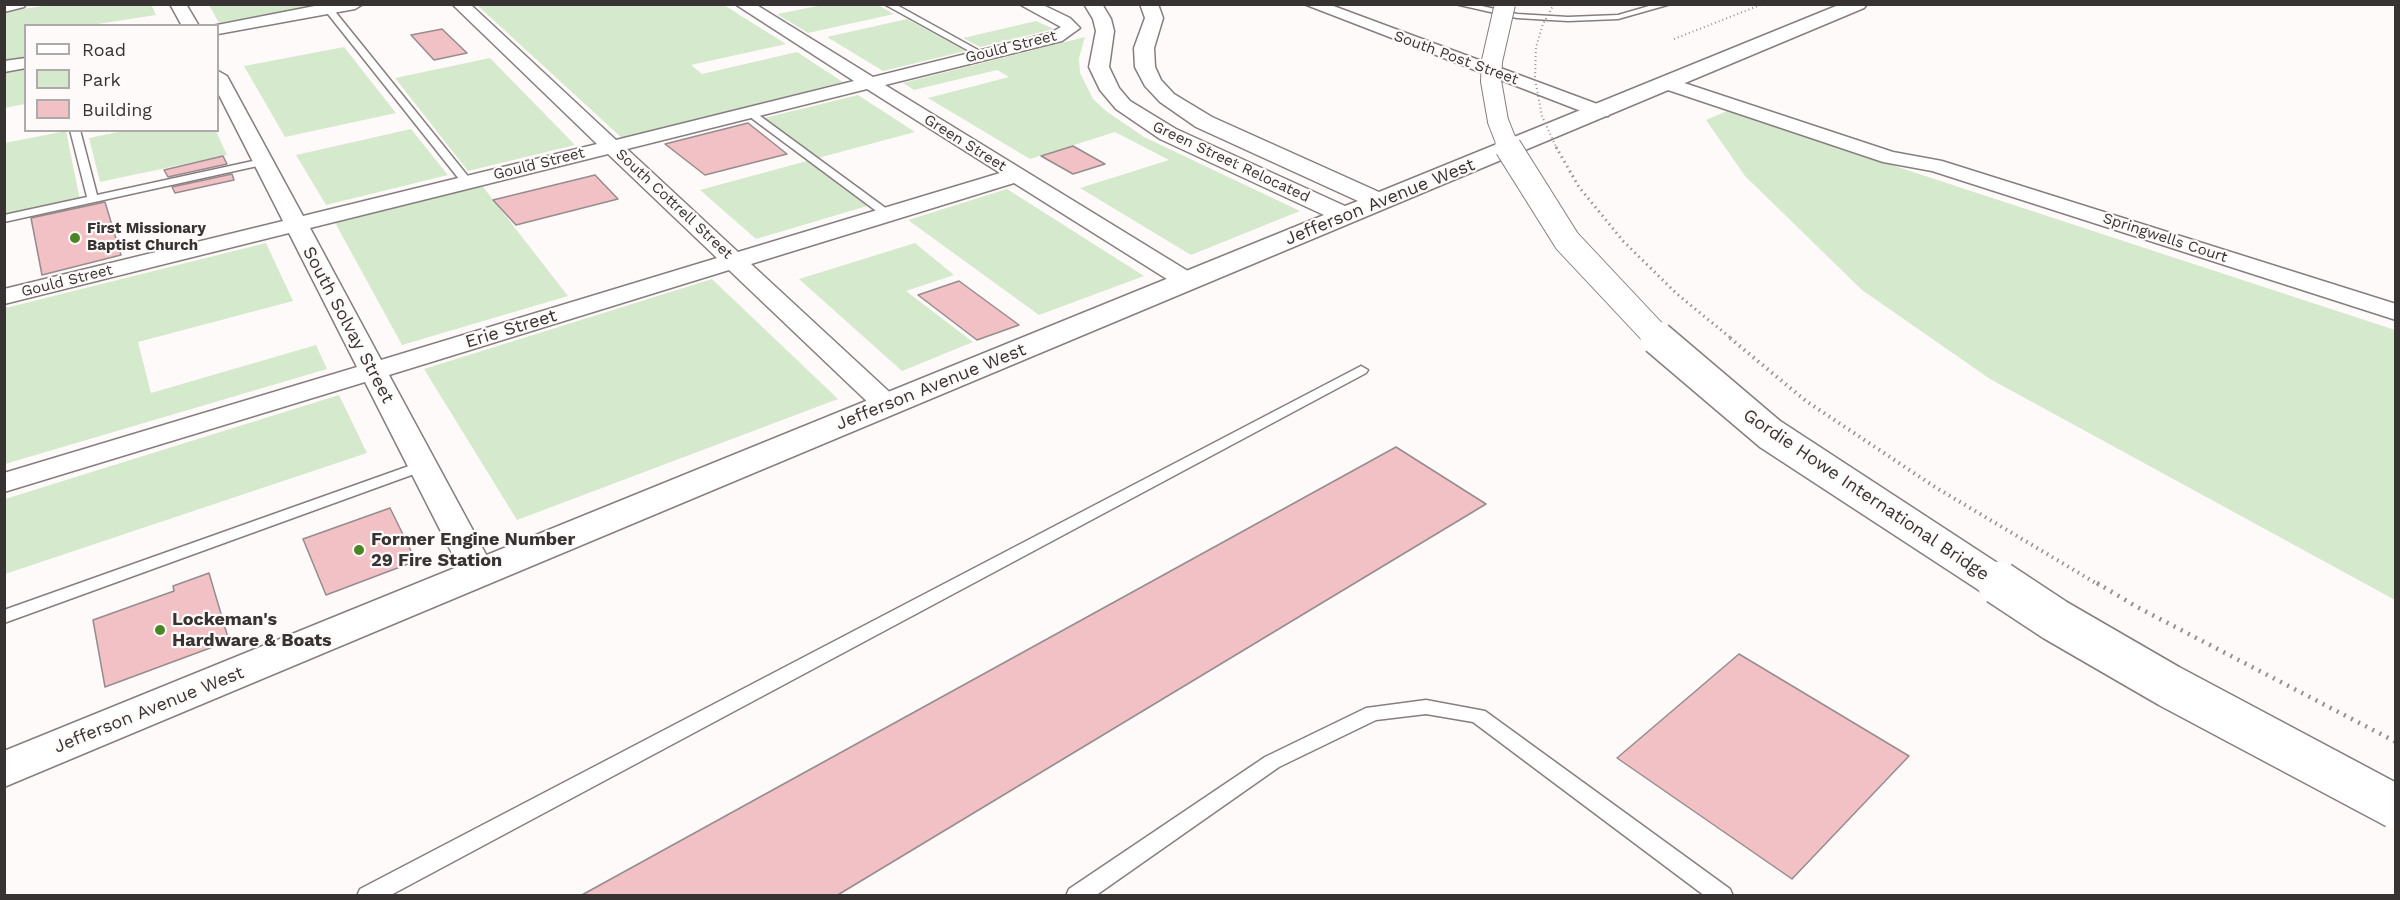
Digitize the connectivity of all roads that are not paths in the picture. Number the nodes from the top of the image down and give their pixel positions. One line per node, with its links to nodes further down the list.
1 (18, 4): 15 (street)
2 (178, 4): 17 (street)
3 (355, 4): 16 (street)
4 (460, 4): 28 (street, South Cottrell Street)
5 (743, 4): 24 (street, Green Street)
6 (888, 4): 19 (lane)
7 (1027, 4): 19 (street, Gould Street)
8 (1093, 4): 35 (main road, Green Street Relocated)
9 (1149, 4): 33 (main road, Green Street Relocated)
10 (1312, 4): 26 (street, South Post Street)
11 (1459, 4): 13 (lane)
12 (1505, 4): 50 (main road, Gordie Howe International Bridge, bridge)
13 (1667, 4)
14 (1858, 4): 23 (main road, Jefferson Avenue West)
15 (4, 7)
16 (326, 7): 18 (street); 31 (lane)
17 (190, 24)
18 (219, 29)
19 (983, 55): 24 (street, Gould Street)
20 (24, 63): 21 (street)
21 (4, 67)
22 (219, 78): 29 (street, South Solvay Street)
23 (1678, 80): 26 (main road, Jefferson Avenue West); 41 (street, Springwells Court)
24 (869, 83): 25 (street, Gould Street); 30 (street, Green Street)
25 (749, 112): 28 (street, Gould Street); 34 (lane)
26 (1601, 112): 33 (main road, Jefferson Avenue West)
27 (76, 132): 32 (lane)
28 (613, 146): 31 (street, Gould Street); 38 (street, South Cottrell Street)
29 (262, 162): 32 (lane); 37 (street, South Solvay Street)
30 (1017, 175): 34 (street, Erie Street); 39 (street, Green Street)
31 (467, 182): 37 (street, Gould Street)
32 (93, 199): 36 (lane)
33 (1380, 202): 35 (main road, Jefferson Avenue West)
34 (887, 214): 38 (street, Erie Street)
35 (1346, 216): 39 (main road, Jefferson Avenue West)
36 (4, 219)
37 (295, 225): 40 (street, Gould Street); 43 (street, South Solvay Street)
38 (734, 261): 43 (street, Erie Street); 44 (street, South Cottrell Street)
39 (1187, 281): 44 (main road, Jefferson Avenue West)
40 (4, 297)
41 (2396, 312)
42 (1361, 370): 51 (lane)
43 (373, 371): 45 (street, South Solvay Street); 46 (street, Erie Street)
44 (887, 405): 47 (main road, Jefferson Avenue West)
45 (423, 466): 47 (street, South Solvay Street); 48 (lane)
46 (4, 483)
47 (479, 573): 49 (main road, Jefferson Avenue West)
48 (4, 617)
49 (4, 770)
50 (2396, 807)
51 (368, 896)
52 (1077, 896): 53 (lane)
53 (1722, 896)

